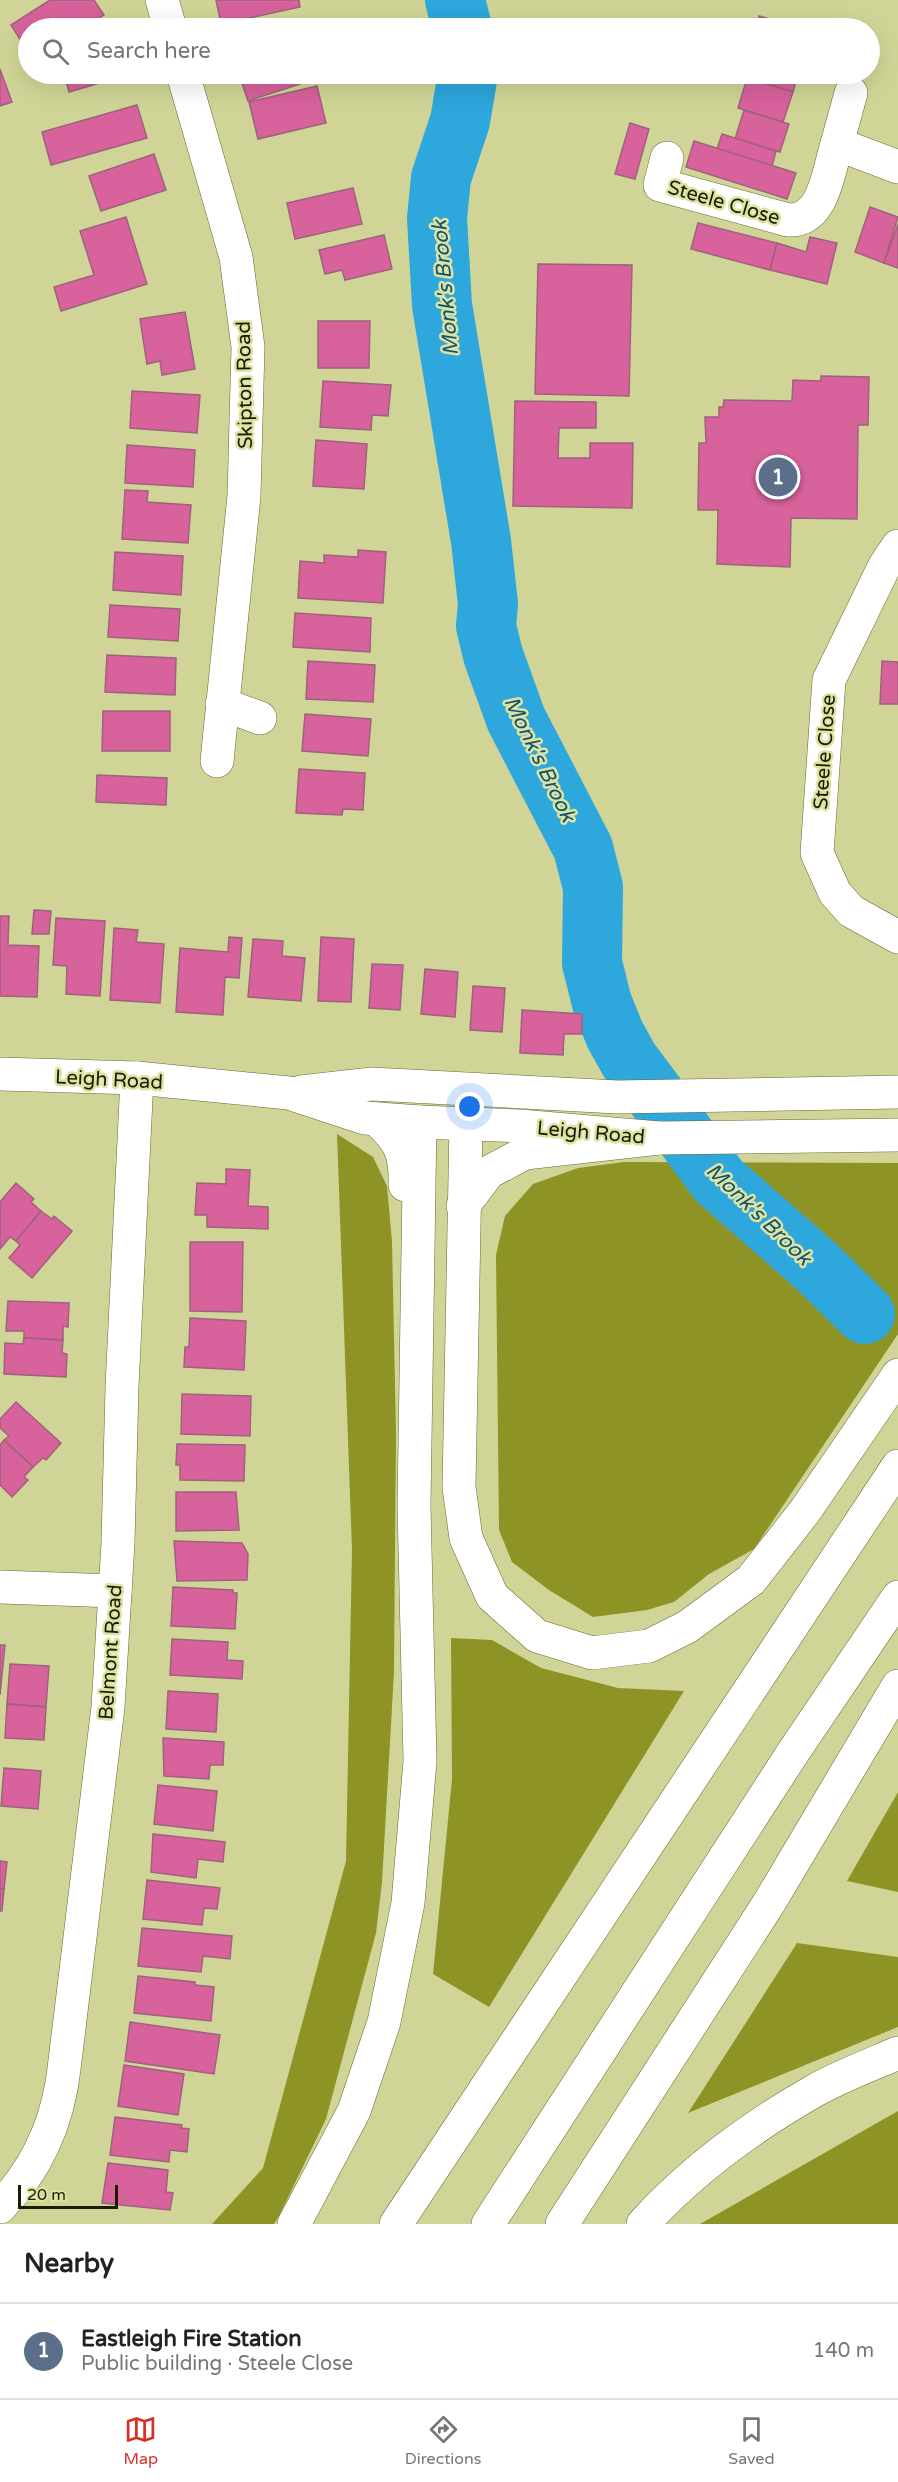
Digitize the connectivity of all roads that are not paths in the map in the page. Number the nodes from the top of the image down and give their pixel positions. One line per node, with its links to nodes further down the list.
1 (162, 0): 2 (main road)
2 (167, 18)
3 (186, 84): 9 (main road, Skipton Road)
4 (851, 93): 5 (main road, Steele Close)
5 (837, 144): 6 (main road, Steele Close); 7 (main road)
6 (667, 158)
7 (898, 167)
8 (898, 546): 12 (main road, Steele Close)
9 (222, 704): 10 (main road); 11 (main road, Skipton Road)
10 (260, 718)
11 (217, 761)
12 (898, 937)
13 (0, 1074): 14 (main road, Leigh Road)
14 (137, 1078): 17 (main road, Leigh Road); 28 (main road, Belmont Road)
15 (445, 1089): 16 (main road, Leigh Road); 17 (main road, Leigh Road); 19 (main road); 20 (main road)
16 (898, 1092)
17 (289, 1093): 18 (main road, Leigh Road)
18 (376, 1119): 19 (main road, Leigh Road); 26 (main road)
19 (420, 1122): 20 (main road, Leigh Road); 26 (main road)
20 (466, 1124): 22 (main road, Leigh Road); 23 (main road)
21 (898, 1135): 22 (main road, Leigh Road)
22 (658, 1138): 23 (main road)
23 (463, 1206): 24 (main road)
24 (898, 1375)
25 (898, 1466): 34 (main road)
26 (414, 1505): 33 (main road)
27 (0, 1587): 28 (main road)
28 (115, 1591): 32 (main road, Belmont Road)
29 (898, 1598): 35 (main road)
30 (898, 1686): 36 (main road)
31 (898, 2053): 37 (main road)
32 (0, 2206)
33 (294, 2224)
34 (396, 2224)
35 (488, 2224)
36 (562, 2224)
37 (643, 2224)

